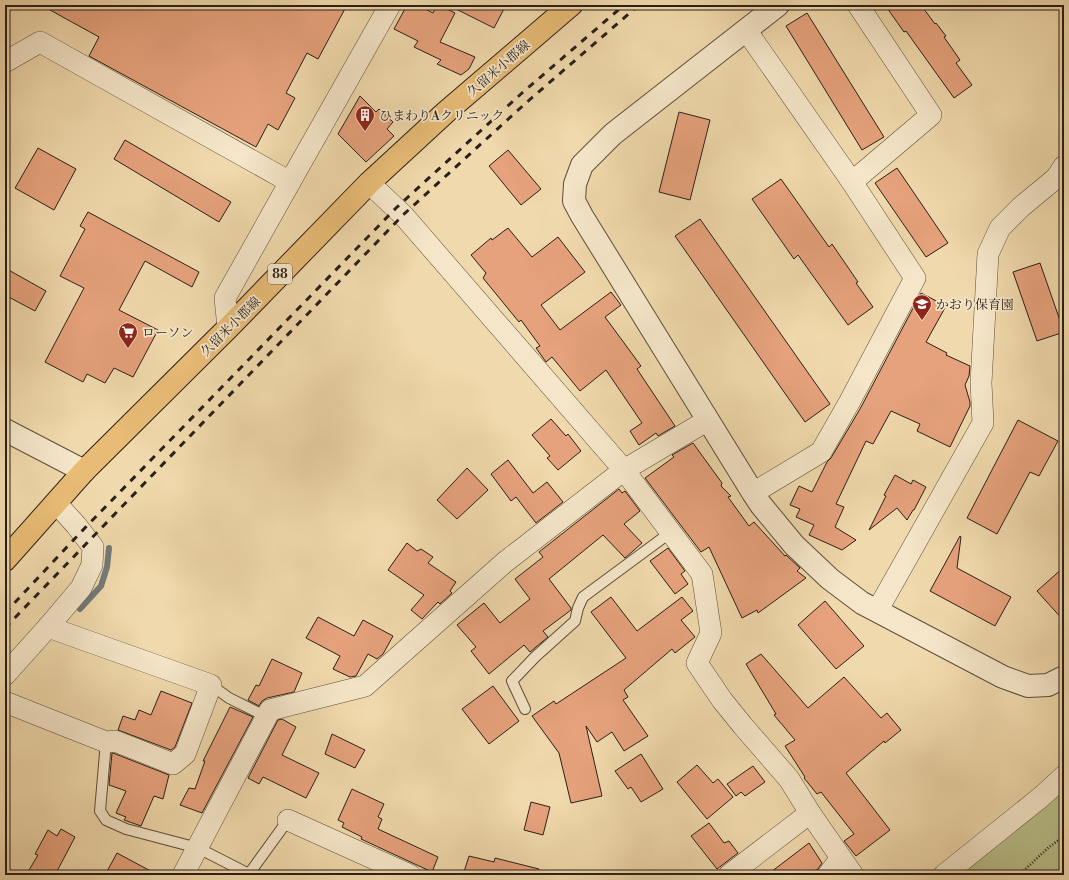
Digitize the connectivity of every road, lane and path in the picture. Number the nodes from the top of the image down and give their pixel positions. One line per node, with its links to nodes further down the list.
1 (390, 5): 8 (street)
2 (571, 5): 10 (main road, 久留米小郡線 / 88)
3 (778, 5): 5 (street)
4 (858, 5): 9 (street)
5 (746, 30): 9 (street); 12 (street)
6 (6, 62): 8 (street)
7 (1064, 166): 20 (street)
8 (290, 182): 11 (street)
9 (852, 182): 16 (street)
10 (369, 183): 11 (main road, 久留米小郡線 / 88); 14 (street)
11 (228, 328): 15 (main road, 久留米小郡線 / 88)
12 (708, 420): 14 (street); 16 (street)
13 (5, 430): 15 (street)
14 (624, 470): 18 (street); 27 (street)
15 (84, 471): 17 (main road, 久留米小郡線 / 88)
16 (753, 493): 20 (street)
17 (56, 503): 19 (main road, 久留米小郡線 / 88); 21 (street)
18 (671, 532): 26 (lane); 30 (street)
19 (5, 560)
20 (877, 611): 23 (street)
21 (48, 627): 22 (street); 24 (street)
22 (5, 675)
23 (1064, 677)
24 (211, 685): 27 (lane); 28 (street)
25 (5, 702): 28 (street)
26 (525, 709)
27 (267, 716): 33 (street)
28 (106, 742): 33 (lane)
29 (1064, 776): 40 (street)
30 (810, 812): 34 (street); 37 (street)
31 (288, 820): 33 (lane); 36 (street)
32 (1064, 836): 41 (path)
33 (198, 848): 35 (street)
34 (841, 858): 38 (street); 39 (street)
35 (183, 875)
36 (410, 875)
37 (729, 875)
38 (828, 875)
39 (853, 875)
40 (944, 875)
41 (1019, 875)

